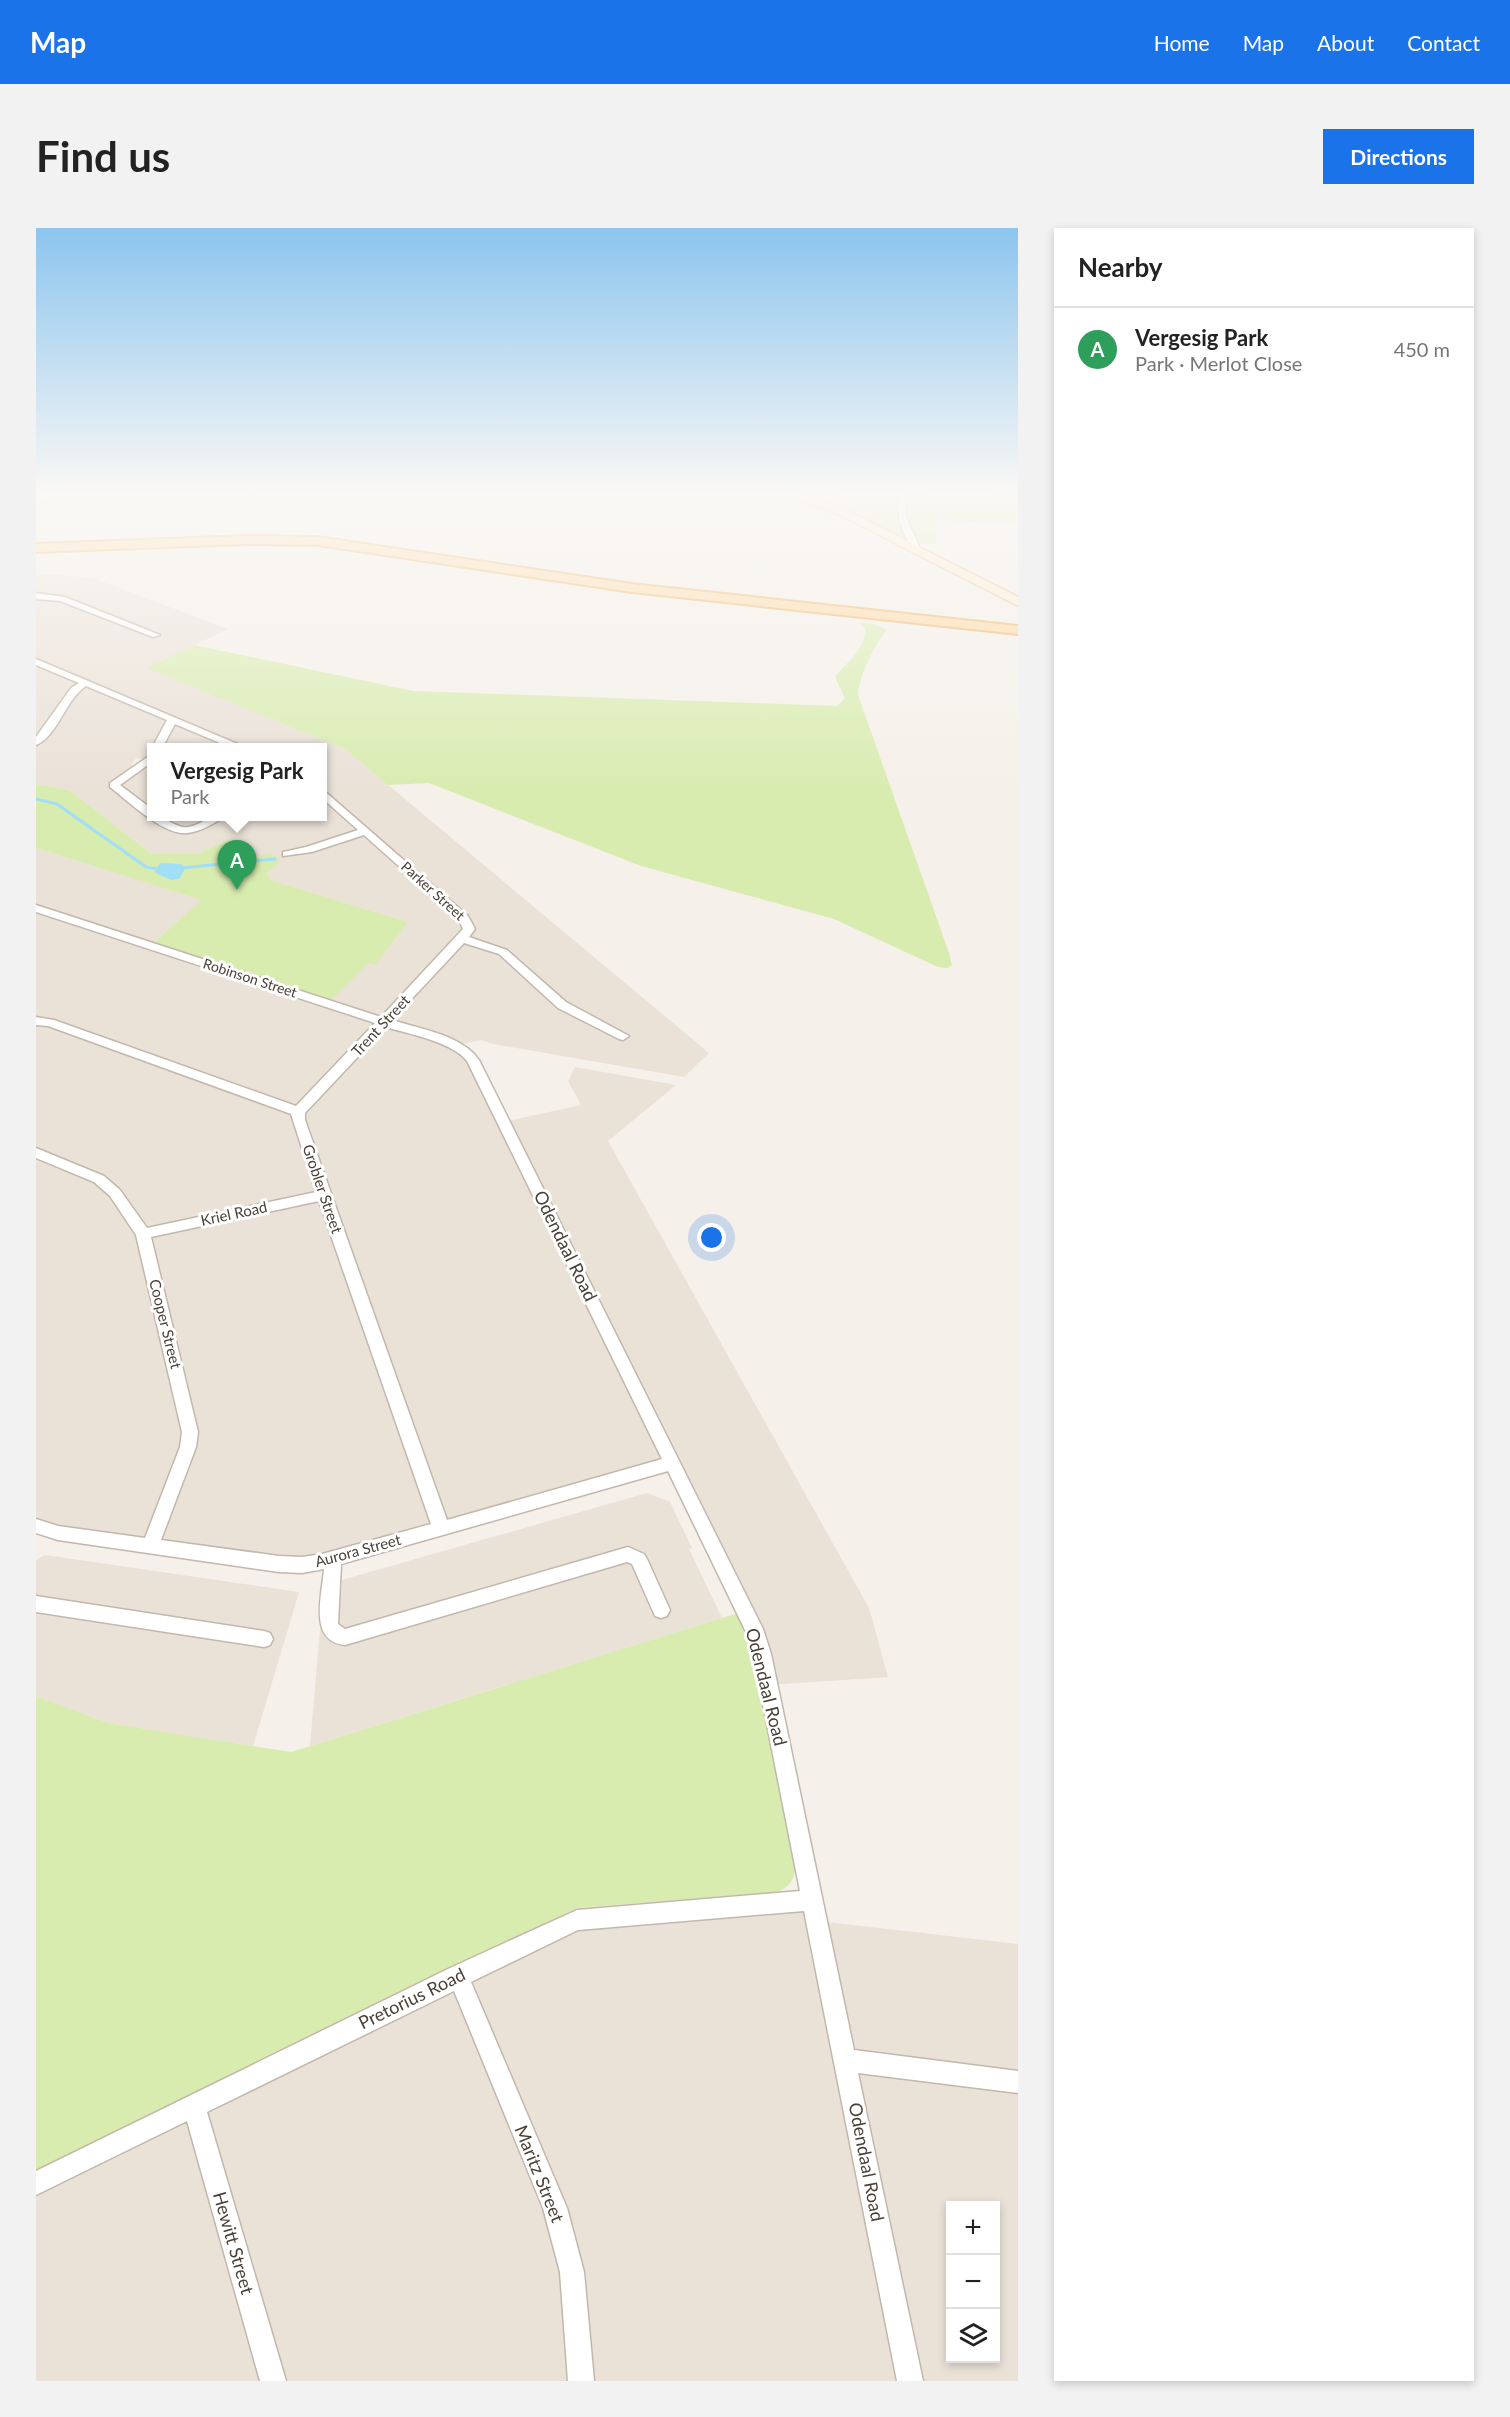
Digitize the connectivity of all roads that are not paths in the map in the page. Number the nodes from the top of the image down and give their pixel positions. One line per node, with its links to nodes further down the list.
1 (664, 591): 5 (main road)
2 (998, 591): 4 (main road)
3 (36, 596): 6 (street)
4 (1018, 602)
5 (1014, 630)
6 (156, 635)
7 (36, 662): 8 (street)
8 (85, 682): 9 (street); 10 (street)
9 (177, 720): 11 (street); 12 (street)
10 (36, 742)
11 (159, 743)
12 (232, 743)
13 (147, 760): 16 (street)
14 (327, 796): 20 (street, Parker Street)
15 (147, 798): 16 (street)
16 (137, 803): 17 (street)
17 (147, 810)
18 (162, 821): 19 (street)
19 (207, 821)
20 (366, 831): 21 (street); 23 (street, Parker Street)
21 (287, 854)
22 (36, 908): 25 (street, Robinson Street)
23 (462, 939): 25 (street, Trent Street); 26 (street, Parker Street)
24 (36, 1021): 28 (street)
25 (385, 1022): 27 (street, Robinson Street); 28 (street, Trent Street)
26 (623, 1036)
27 (463, 1048): 32 (street, Odendaal Road)
28 (298, 1112): 30 (street, Grobler Street)
29 (36, 1153): 31 (street, Cooper Street)
30 (324, 1195): 31 (street, Kriel Road); 34 (street, Grobler Street)
31 (143, 1234): 35 (street, Cooper Street)
32 (673, 1463): 34 (street, Aurora Street); 40 (street, Odendaal Road)
33 (36, 1526): 35 (street, Aurora Street)
34 (441, 1528): 36 (street, Aurora Street)
35 (150, 1546): 36 (street, Aurora Street)
36 (333, 1558): 38 (street)
37 (36, 1604): 39 (street)
38 (661, 1610)
39 (264, 1639)
40 (812, 1899): 41 (street, Pretorius Road); 42 (street, Odendaal Road)
41 (458, 1976): 44 (street, Pretorius Road); 47 (street, Maritz Street)
42 (845, 2060): 43 (street); 48 (street, Odendaal Road)
43 (1018, 2082)
44 (194, 2106): 45 (street, Pretorius Road); 46 (street, Hewitt Street)
45 (36, 2183)
46 (273, 2381)
47 (581, 2381)
48 (910, 2381)

